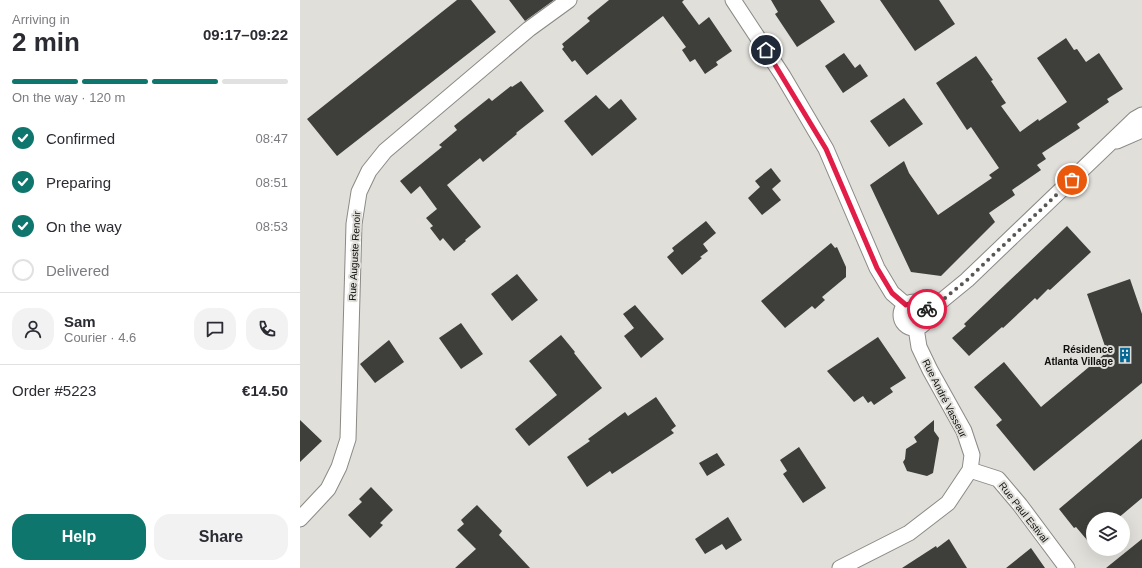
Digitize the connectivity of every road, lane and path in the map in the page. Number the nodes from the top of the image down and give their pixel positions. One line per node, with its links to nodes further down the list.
1 (569, 0): 10 (street, Rue Auguste Renoir)
2 (733, 0): 6 (street)
3 (1142, 115): 5 (street)
4 (1142, 130): 5 (street)
5 (1105, 147): 7 (street)
6 (906, 305): 7 (street); 8 (street)
7 (926, 309): 8 (street)
8 (916, 328): 9 (street, Rue André Vasseur)
9 (970, 470): 11 (street); 12 (street, Rue Paul Estival)
10 (300, 519)
11 (840, 568)
12 (1068, 568)

